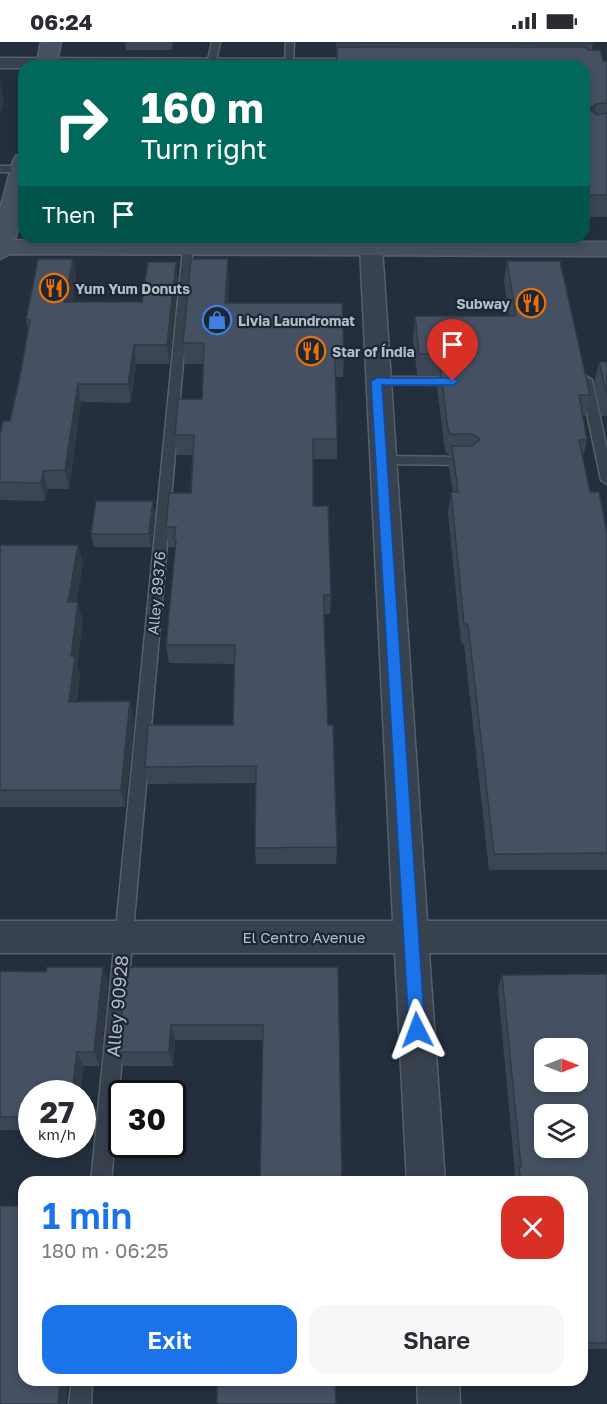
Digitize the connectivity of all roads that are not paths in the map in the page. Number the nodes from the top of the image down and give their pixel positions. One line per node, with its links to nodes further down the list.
1 (51, 42): 4 (main road)
2 (216, 42): 5 (lane)
3 (290, 42): 6 (lane)
4 (47, 60)
5 (213, 60)
6 (290, 60)
7 (0, 63): 8 (street)
8 (18, 64)
9 (15, 166): 10 (main road)
10 (6, 206): 14 (main road)
11 (294, 243): 15 (main road)
12 (324, 243): 13 (main road)
13 (371, 247): 16 (main road); 18 (street)
14 (0, 249): 15 (main road)
15 (188, 249): 24 (lane, Alley 89376)
16 (607, 249)
17 (582, 363): 22 (lane)
18 (377, 381): 19 (lane); 20 (street)
19 (463, 381)
20 (381, 460): 21 (lane); 25 (street)
21 (469, 461)
22 (607, 480)
23 (0, 937): 24 (street, El Centro Avenue)
24 (124, 937): 25 (street, El Centro Avenue); 27 (lane, Alley 90928)
25 (412, 937): 26 (street, El Centro Avenue); 28 (street)
26 (607, 937)
27 (102, 1176)
28 (426, 1176)
29 (82, 1386): 31 (lane)
30 (438, 1386): 32 (street)
31 (80, 1404)
32 (439, 1404)

